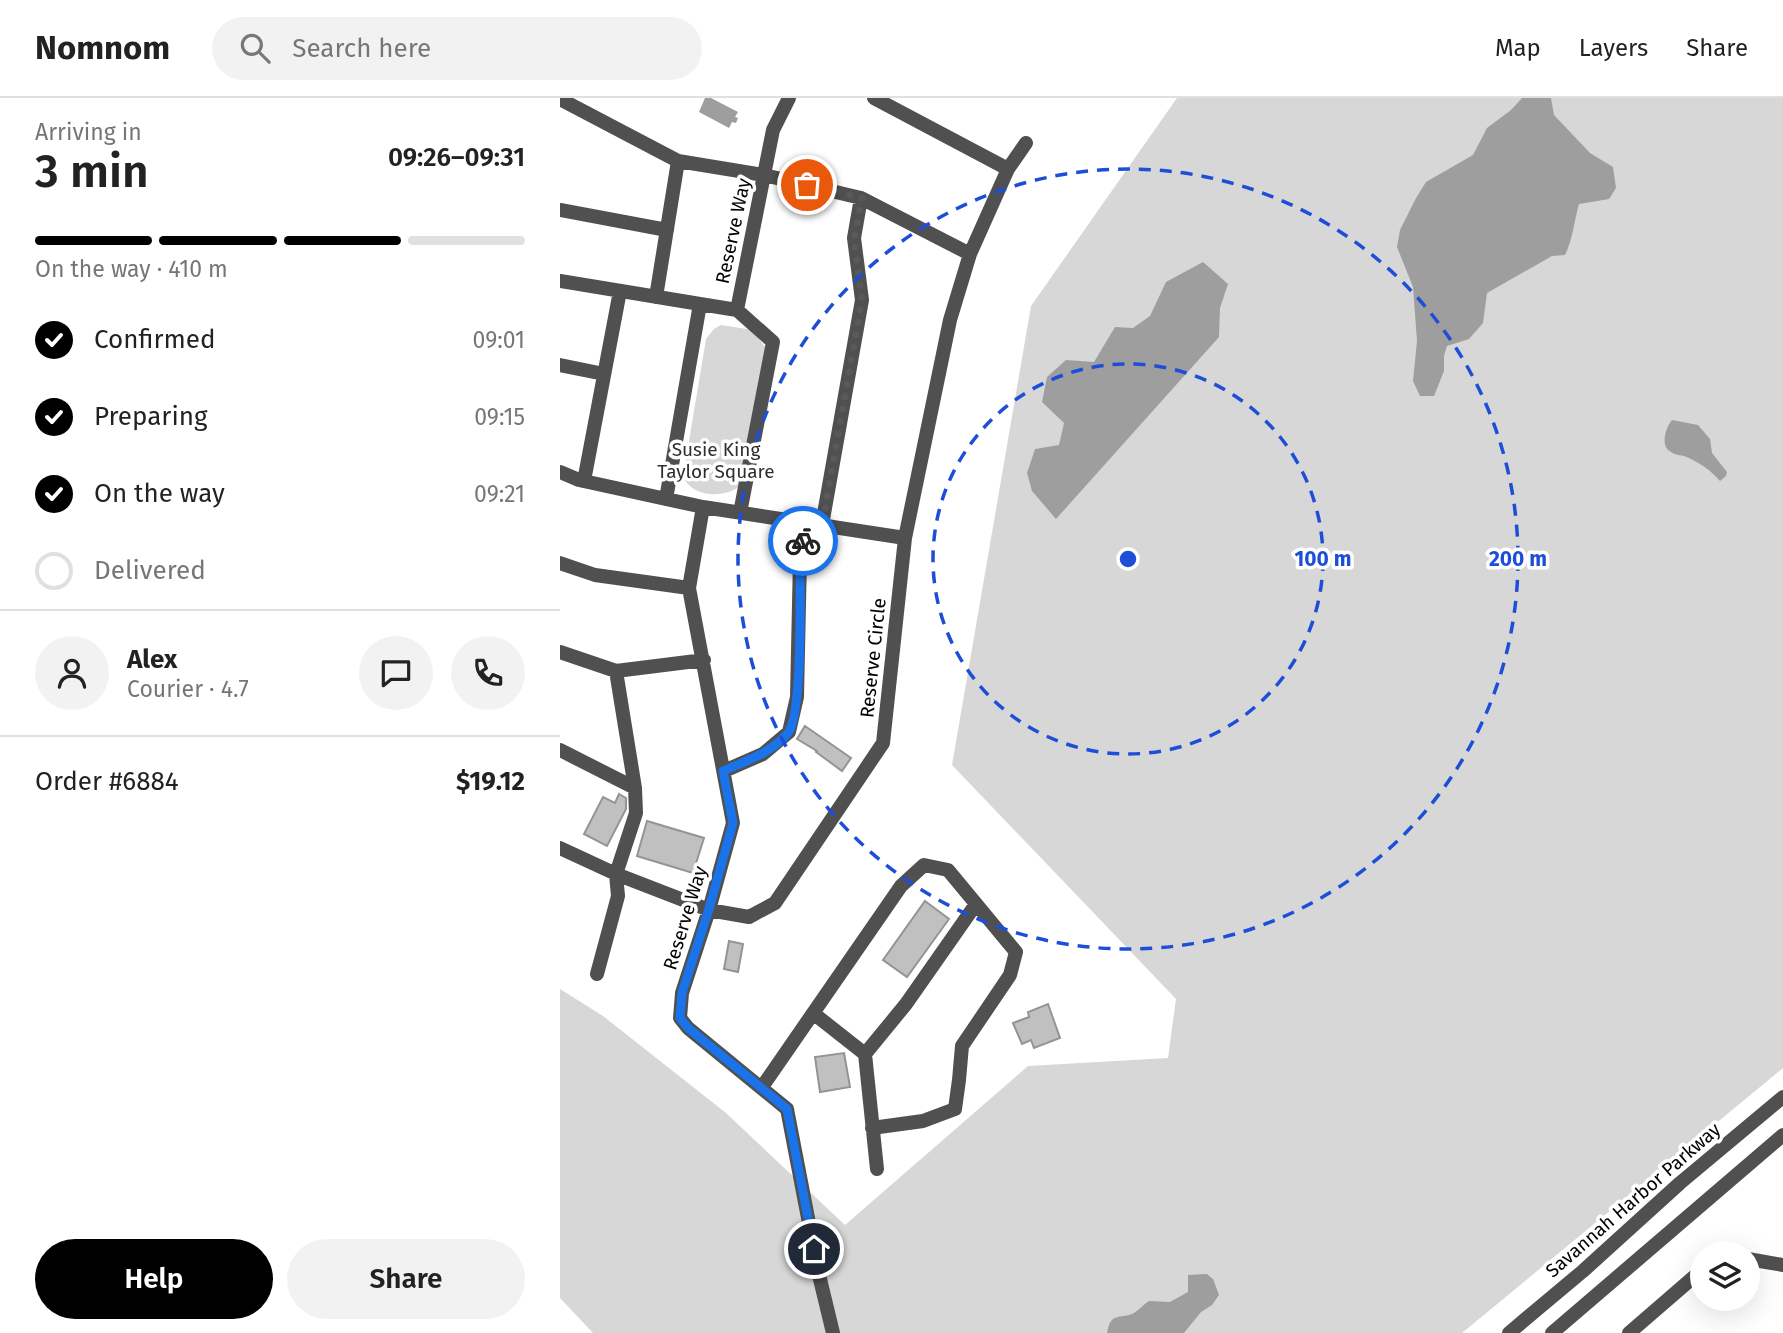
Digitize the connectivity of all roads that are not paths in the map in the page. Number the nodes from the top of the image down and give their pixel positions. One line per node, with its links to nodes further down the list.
1 (789, 98): 7 (street, Reserve Way)
2 (874, 98): 6 (street)
3 (560, 99): 5 (street)
4 (1026, 143): 6 (street, Reserve Circle)
5 (678, 160): 7 (street); 10 (street)
6 (1008, 169): 11 (street, Reserve Circle)
7 (764, 175): 8 (street); 16 (street, Reserve Way)
8 (862, 198): 11 (street); 25 (street)
9 (560, 210): 10 (street)
10 (667, 230): 14 (street)
11 (970, 254): 26 (street, Reserve Circle)
12 (560, 282): 13 (street)
13 (620, 291): 14 (street); 18 (street)
14 (656, 297): 15 (street)
15 (700, 304): 16 (street, Reserve Way); 21 (street, Reserve Way)
16 (737, 310): 23 (street)
17 (560, 365): 18 (street)
18 (604, 374): 20 (street)
19 (560, 472): 20 (street)
20 (584, 481): 21 (street)
21 (666, 499): 22 (street)
22 (703, 507): 23 (street); 28 (street, Reserve Way)
23 (740, 513): 24 (street)
24 (807, 523): 25 (street); 33 (street)
25 (822, 525): 26 (street)
26 (905, 538): 38 (street, Reserve Circle)
27 (560, 563): 28 (street)
28 (690, 588): 30 (street, Reserve Way)
29 (560, 652): 31 (street)
30 (704, 660): 31 (street); 33 (street, Reserve Way)
31 (616, 671): 34 (street)
32 (560, 751): 34 (street)
33 (723, 771): 38 (street, Reserve Way)
34 (635, 788): 36 (street)
35 (560, 848): 36 (street, Reserve Circle)
36 (616, 874): 38 (street, Reserve Circle); 39 (street)
37 (976, 904): 40 (street); 41 (street); 44 (street)
38 (709, 909): 42 (street, Reserve Way)
39 (597, 974)
40 (813, 1013): 41 (street); 42 (street)
41 (865, 1054): 44 (street)
42 (762, 1087): 50 (street, Reserve Way)
43 (1783, 1097): 51 (street, Savannah Harbor Parkway)
44 (872, 1128): 46 (street)
45 (1783, 1135): 52 (street)
46 (877, 1169)
47 (1760, 1261): 48 (street)
48 (1783, 1265)
49 (1690, 1280): 53 (street)
50 (833, 1333)
51 (1509, 1333)
52 (1552, 1333)
53 (1629, 1333)

